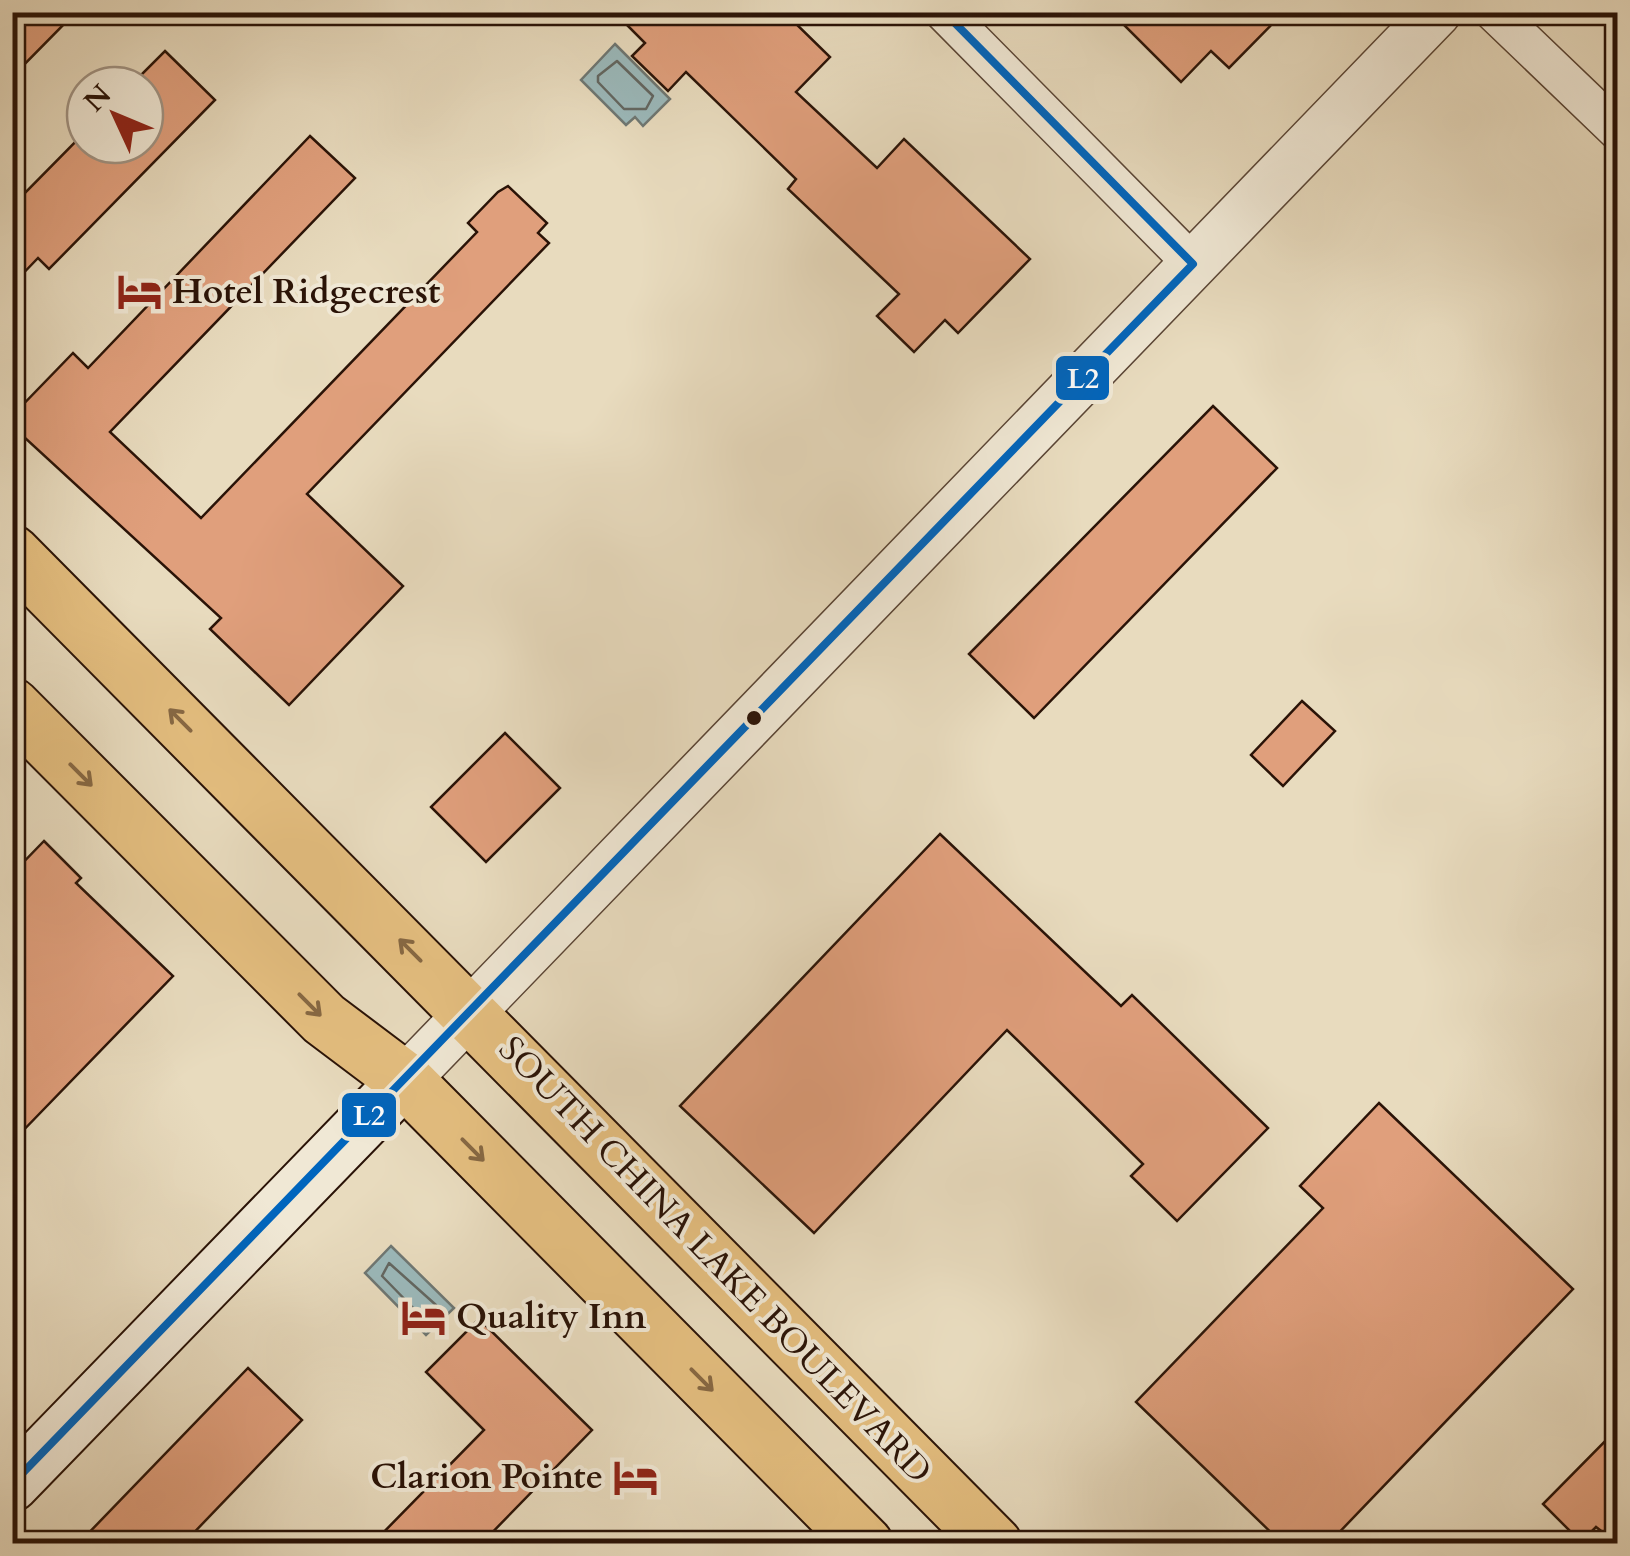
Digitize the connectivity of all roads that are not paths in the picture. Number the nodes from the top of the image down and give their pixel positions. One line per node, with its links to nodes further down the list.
1 (944, 12): 5 (street)
2 (1437, 12): 5 (street)
3 (1494, 12): 4 (street)
4 (1618, 131)
5 (1193, 264): 8 (street)
6 (12, 553): 8 (main road, SOUTH CHINA LAKE BOULEVARD, one-way to 6)
7 (12, 706): 9 (main road, one-way to 9)
8 (471, 1012): 9 (street); 12 (main road, SOUTH CHINA LAKE BOULEVARD)
9 (405, 1080): 10 (main road); 11 (main road, one-way to 11)
10 (12, 1485)
11 (865, 1544)
12 (994, 1544)

